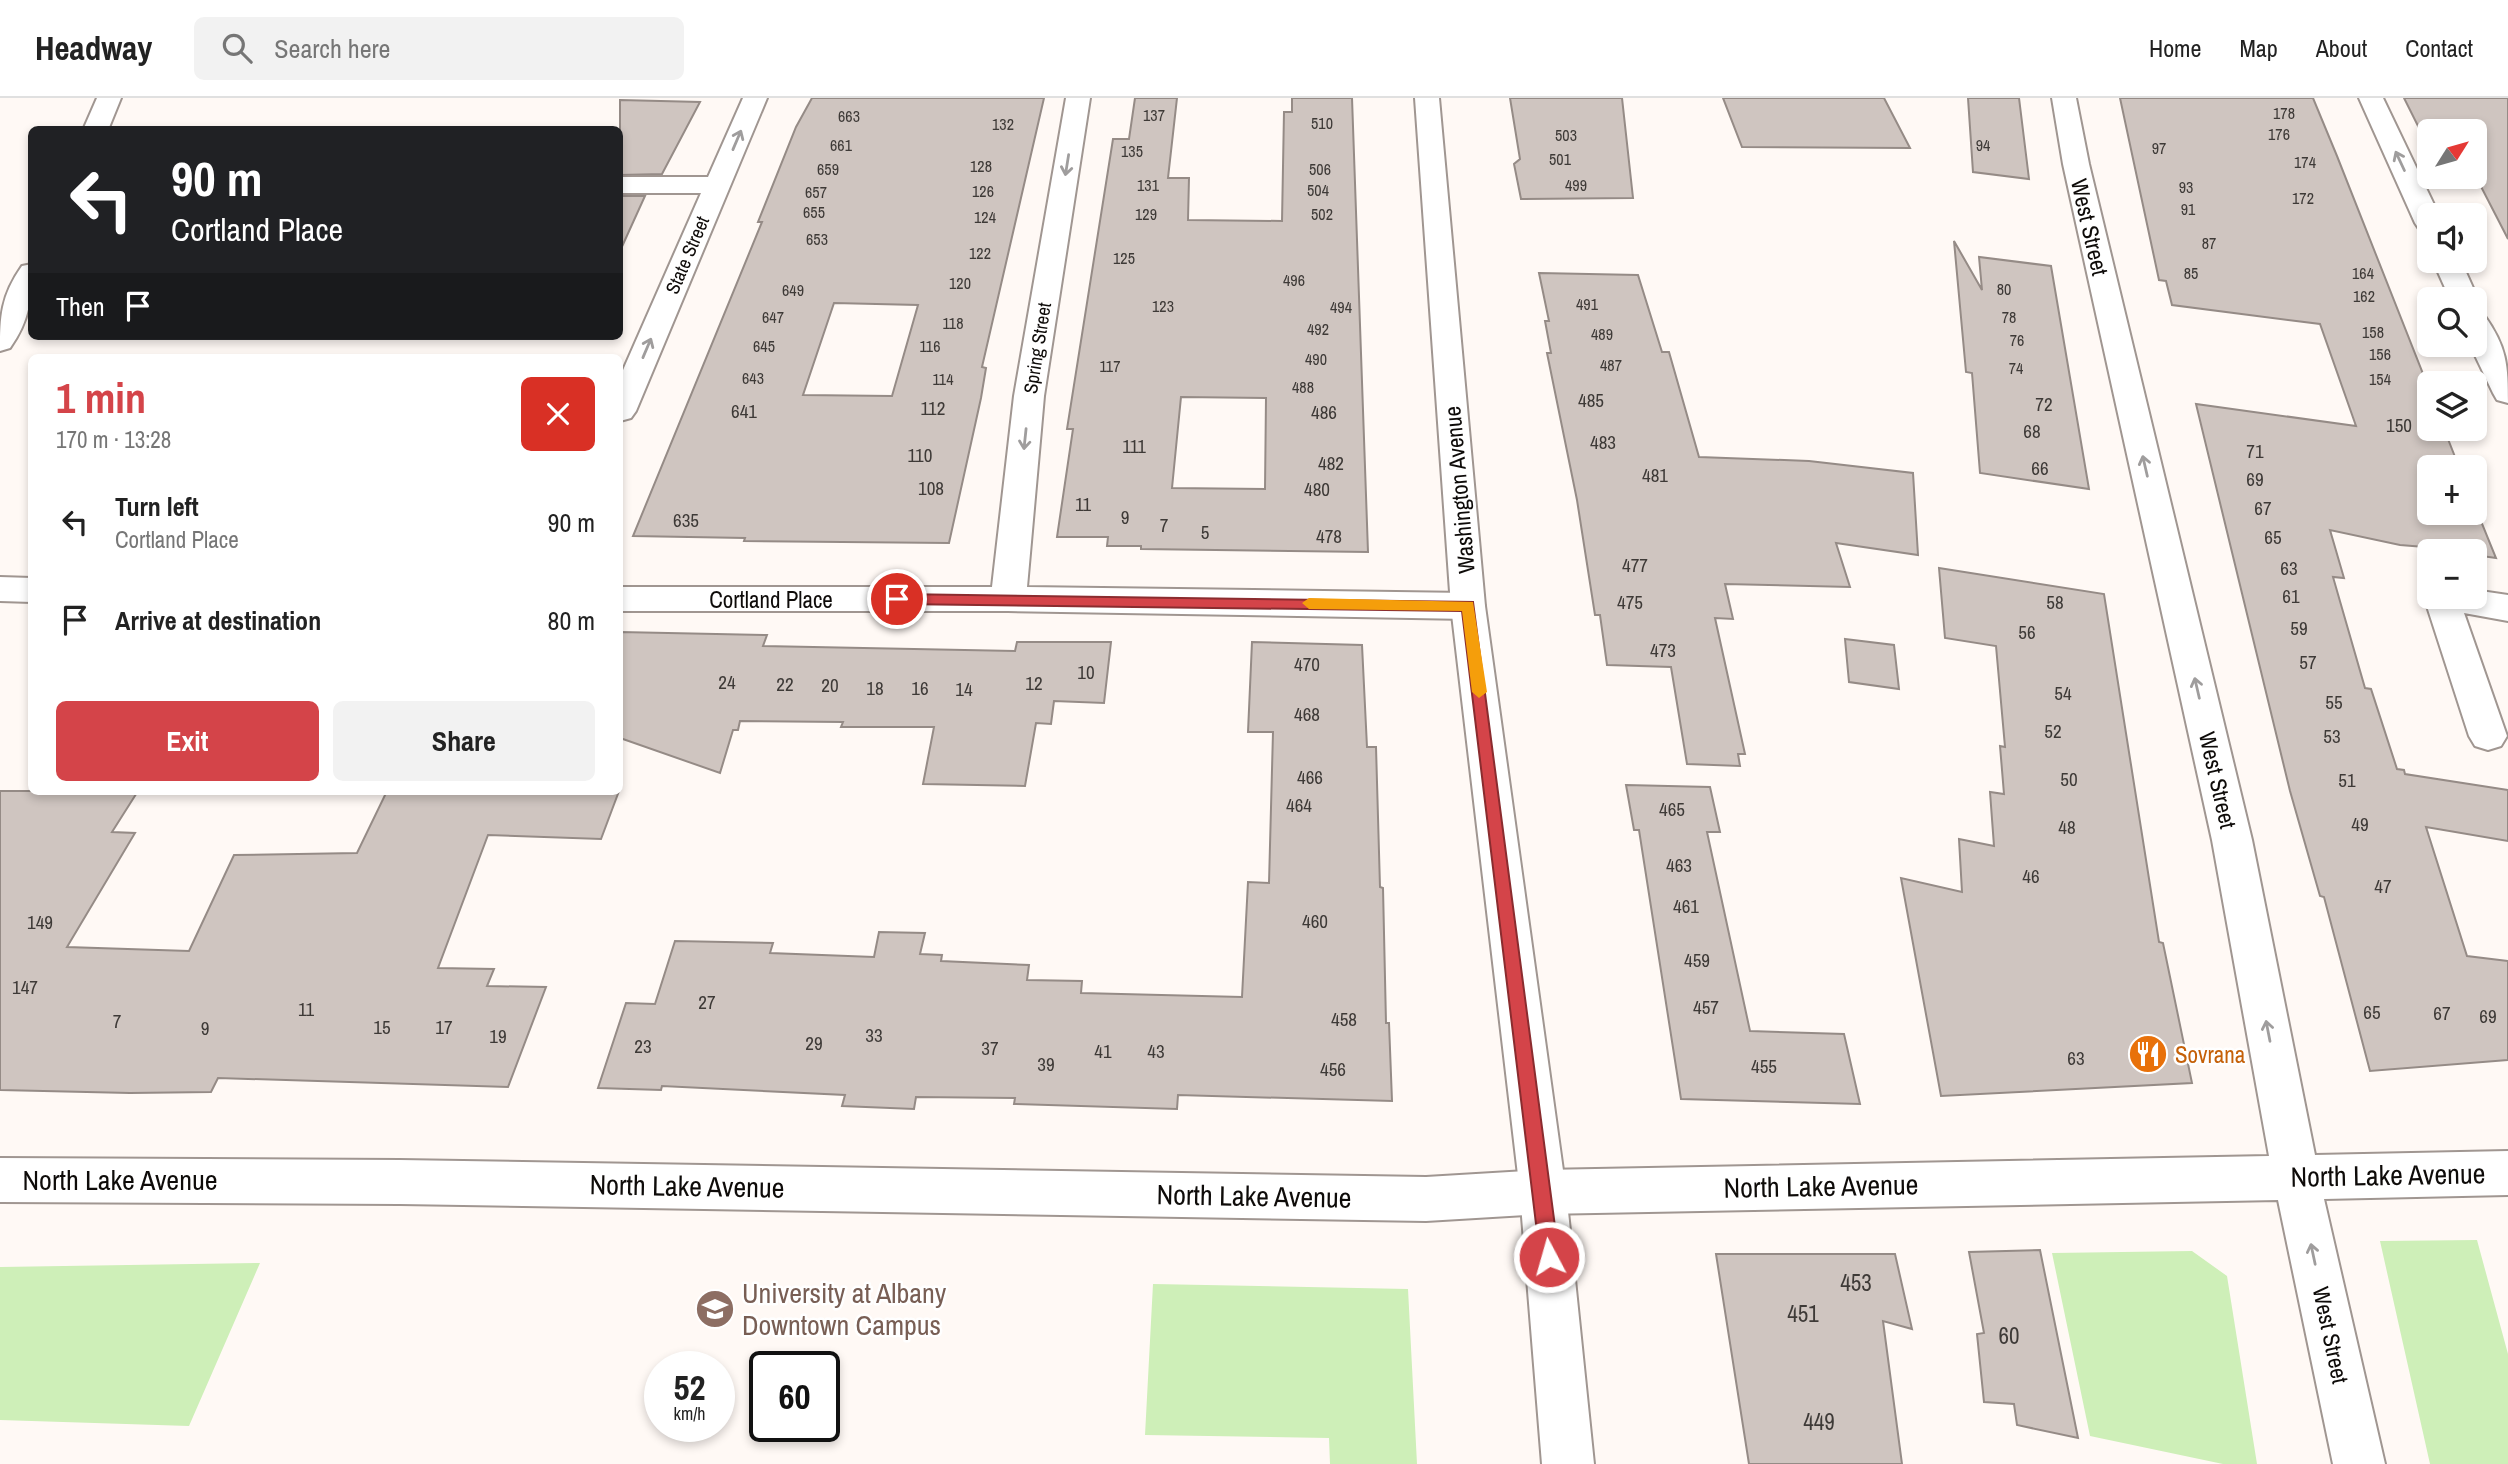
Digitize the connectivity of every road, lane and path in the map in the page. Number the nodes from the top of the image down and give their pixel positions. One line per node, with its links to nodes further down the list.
1 (109, 98): 7 (street)
2 (755, 98): 9 (street, State Street, one-way to 2)
3 (1078, 98): 18 (street, Spring Street, one-way to 18)
4 (1427, 98): 21 (street, Washington Avenue)
5 (2064, 98): 26 (street, West Street, one-way to 5)
6 (2371, 98): 10 (street, one-way to 6)
7 (97, 126)
8 (623, 185): 9 (street)
9 (717, 185): 15 (street, State Street, one-way to 9)
10 (2420, 203)
11 (28, 281): 12 (street)
12 (0, 342)
13 (2487, 349): 14 (street)
14 (2508, 393)
15 (623, 404)
16 (0, 589): 17 (street)
17 (28, 590)
18 (1008, 598): 19 (street, Cortland Place); 21 (street, Cortland Place)
19 (623, 599)
20 (2487, 604): 22 (street)
21 (1468, 606): 28 (street, Washington Avenue)
22 (2508, 607)
23 (2447, 609): 24 (street)
24 (2488, 736)
25 (2508, 1173): 26 (street, North Lake Avenue)
26 (2296, 1177): 28 (street, North Lake Avenue); 30 (street, West Street, one-way to 26)
27 (0, 1180): 28 (street, North Lake Avenue)
28 (1543, 1192): 29 (street, Washington Avenue)
29 (1569, 1464)
30 (2359, 1464)

